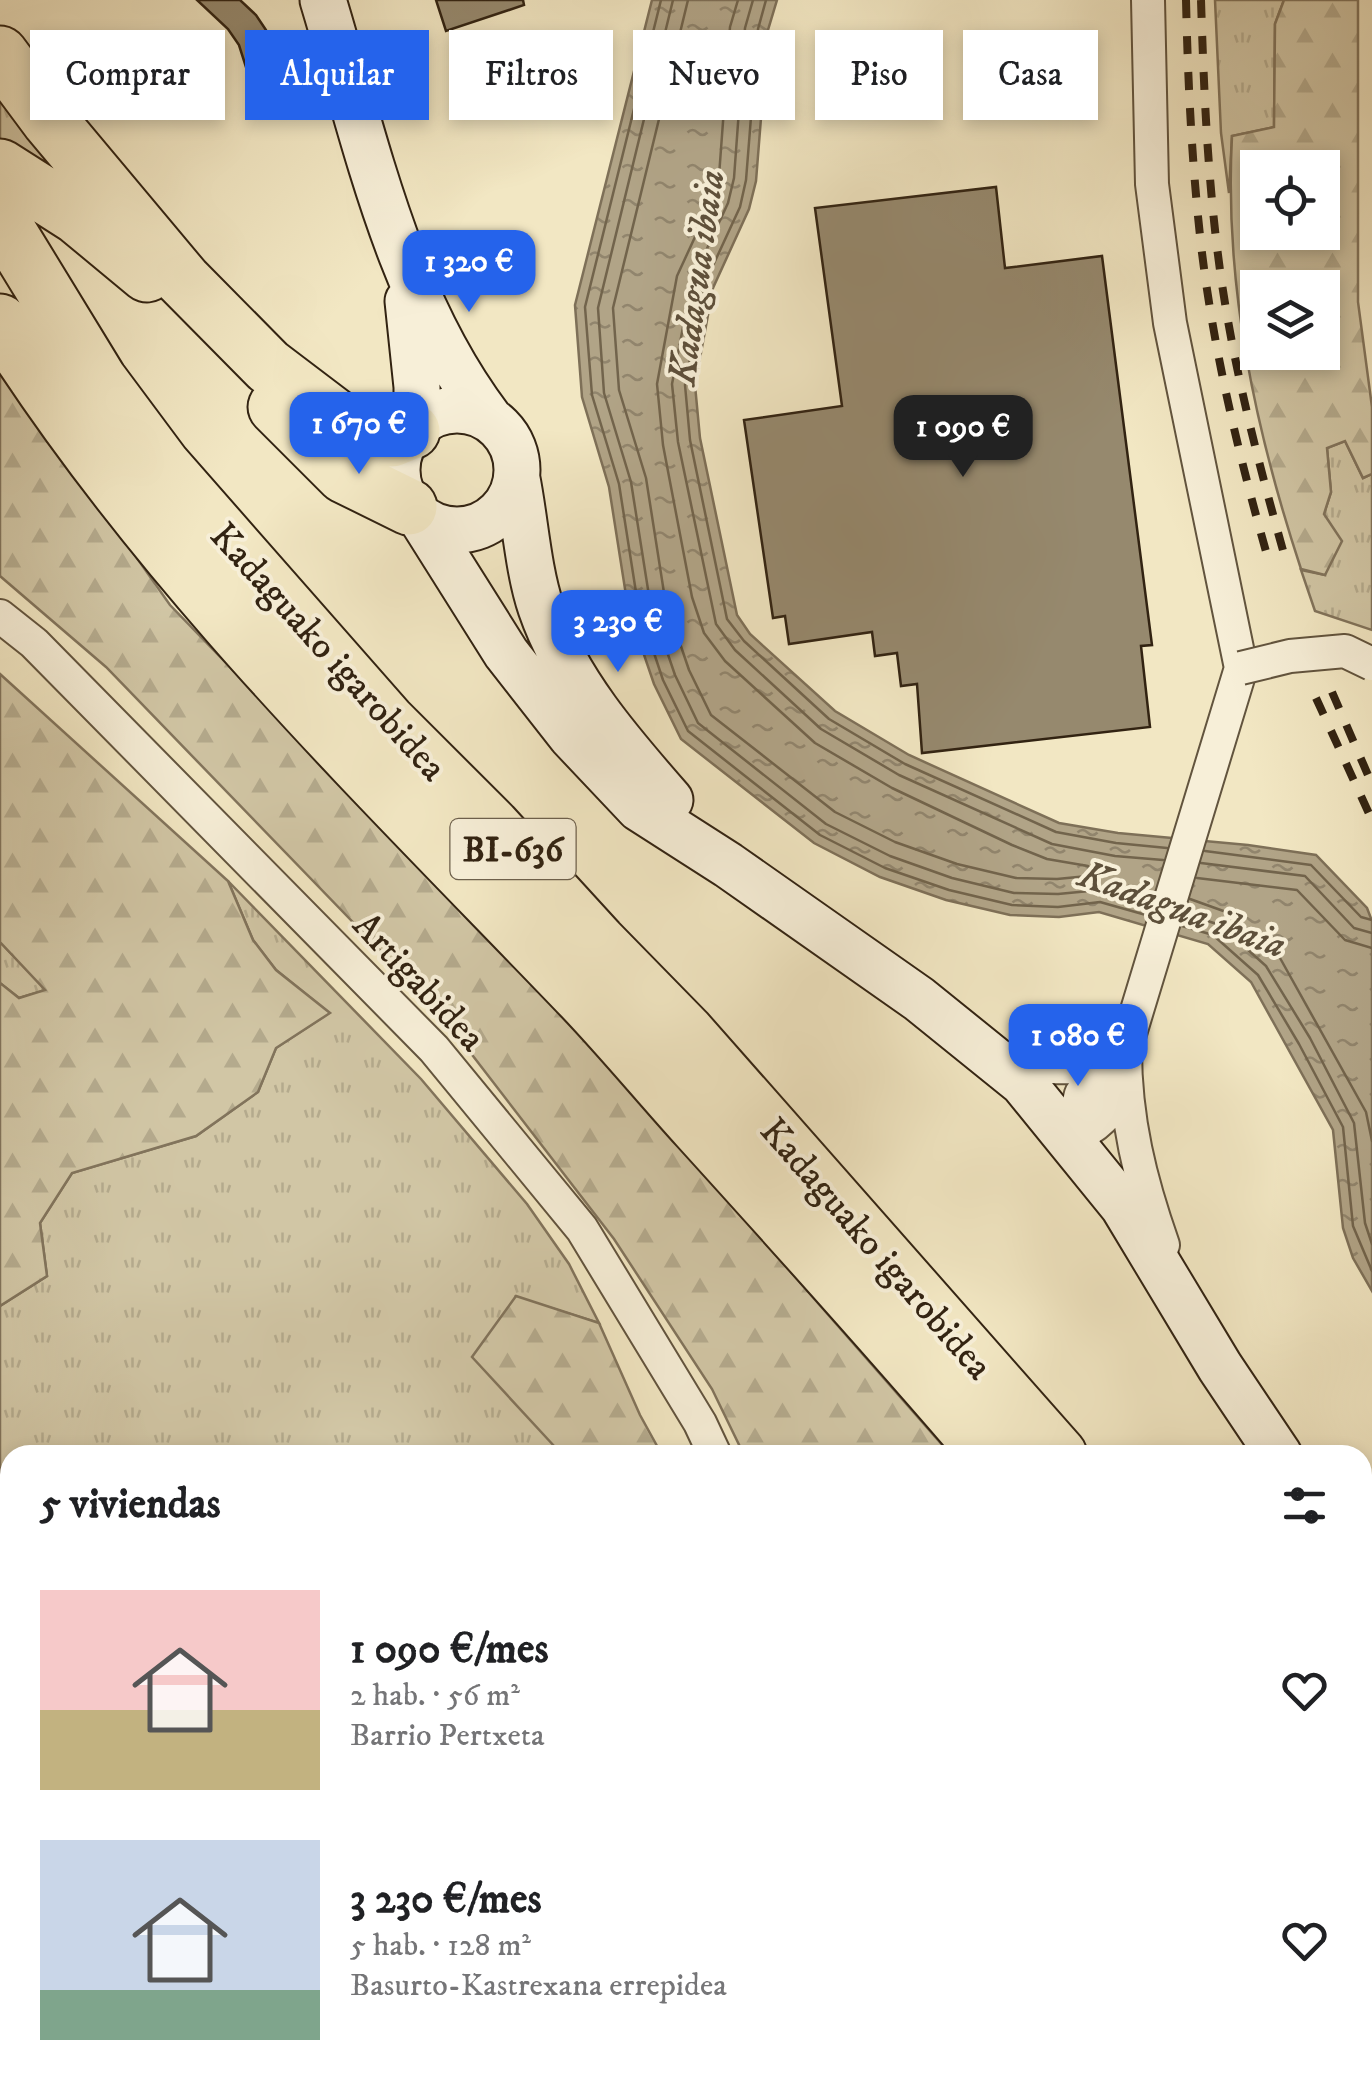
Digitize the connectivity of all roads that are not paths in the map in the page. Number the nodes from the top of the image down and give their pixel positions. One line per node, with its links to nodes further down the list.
1 (323, 0): 6 (street)
2 (1148, 0): 14 (street)
3 (0, 54): 9 (highway)
4 (0, 167): 11 (highway)
5 (0, 218): 23 (highway, Kadaguako igarobidea / BI-636)
6 (397, 242): 8 (street); 9 (street)
7 (0, 322): 22 (highway, Kadaguako igarobidea / BI-636)
8 (489, 418): 9 (street); 10 (street)
9 (414, 427): 11 (street)
10 (517, 479): 11 (street); 15 (street)
11 (415, 512): 15 (street)
12 (0, 616): 21 (street, Artigabidea)
13 (1372, 664): 14 (street, bridge)
14 (1241, 668): 17 (street)
15 (728, 864): 16 (street)
16 (983, 1050): 17 (street); 19 (street)
17 (1123, 1051): 18 (street); 19 (street)
18 (1125, 1088): 19 (street); 20 (street)
19 (1070, 1138): 20 (street)
20 (1186, 1310): 24 (street)
21 (710, 1445)
22 (981, 1445)
23 (1050, 1445)
24 (1273, 1445)

